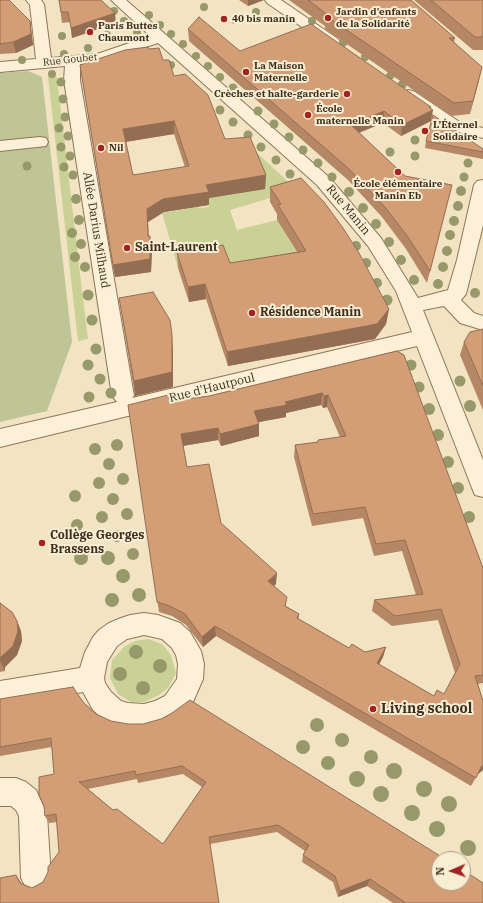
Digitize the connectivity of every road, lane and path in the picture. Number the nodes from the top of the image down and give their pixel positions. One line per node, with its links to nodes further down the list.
1 (33, 0): 6 (street)
2 (118, 0): 4 (street, Rue Manin)
3 (272, 0): 5 (street)
4 (160, 37): 6 (street, Rue Goubet); 15 (street, Rue Manin)
5 (344, 50)
6 (44, 63): 8 (street, Rue Goubet)
7 (73, 65): 18 (street, Allée Darius Milhaud)
8 (0, 67)
9 (397, 86): 10 (street)
10 (483, 133)
11 (40, 142): 12 (street)
12 (0, 146)
13 (483, 185): 14 (street)
14 (449, 298): 15 (street); 16 (street)
15 (412, 306): 17 (street, Rue Manin)
16 (483, 323)
17 (424, 337): 19 (street, Rue d'Hautpoul); 20 (street, Rue Manin)
18 (123, 396)
19 (0, 438)
20 (483, 488)
21 (91, 678): 22 (street)
22 (0, 693)
23 (0, 792): 24 (street)
24 (36, 878)

